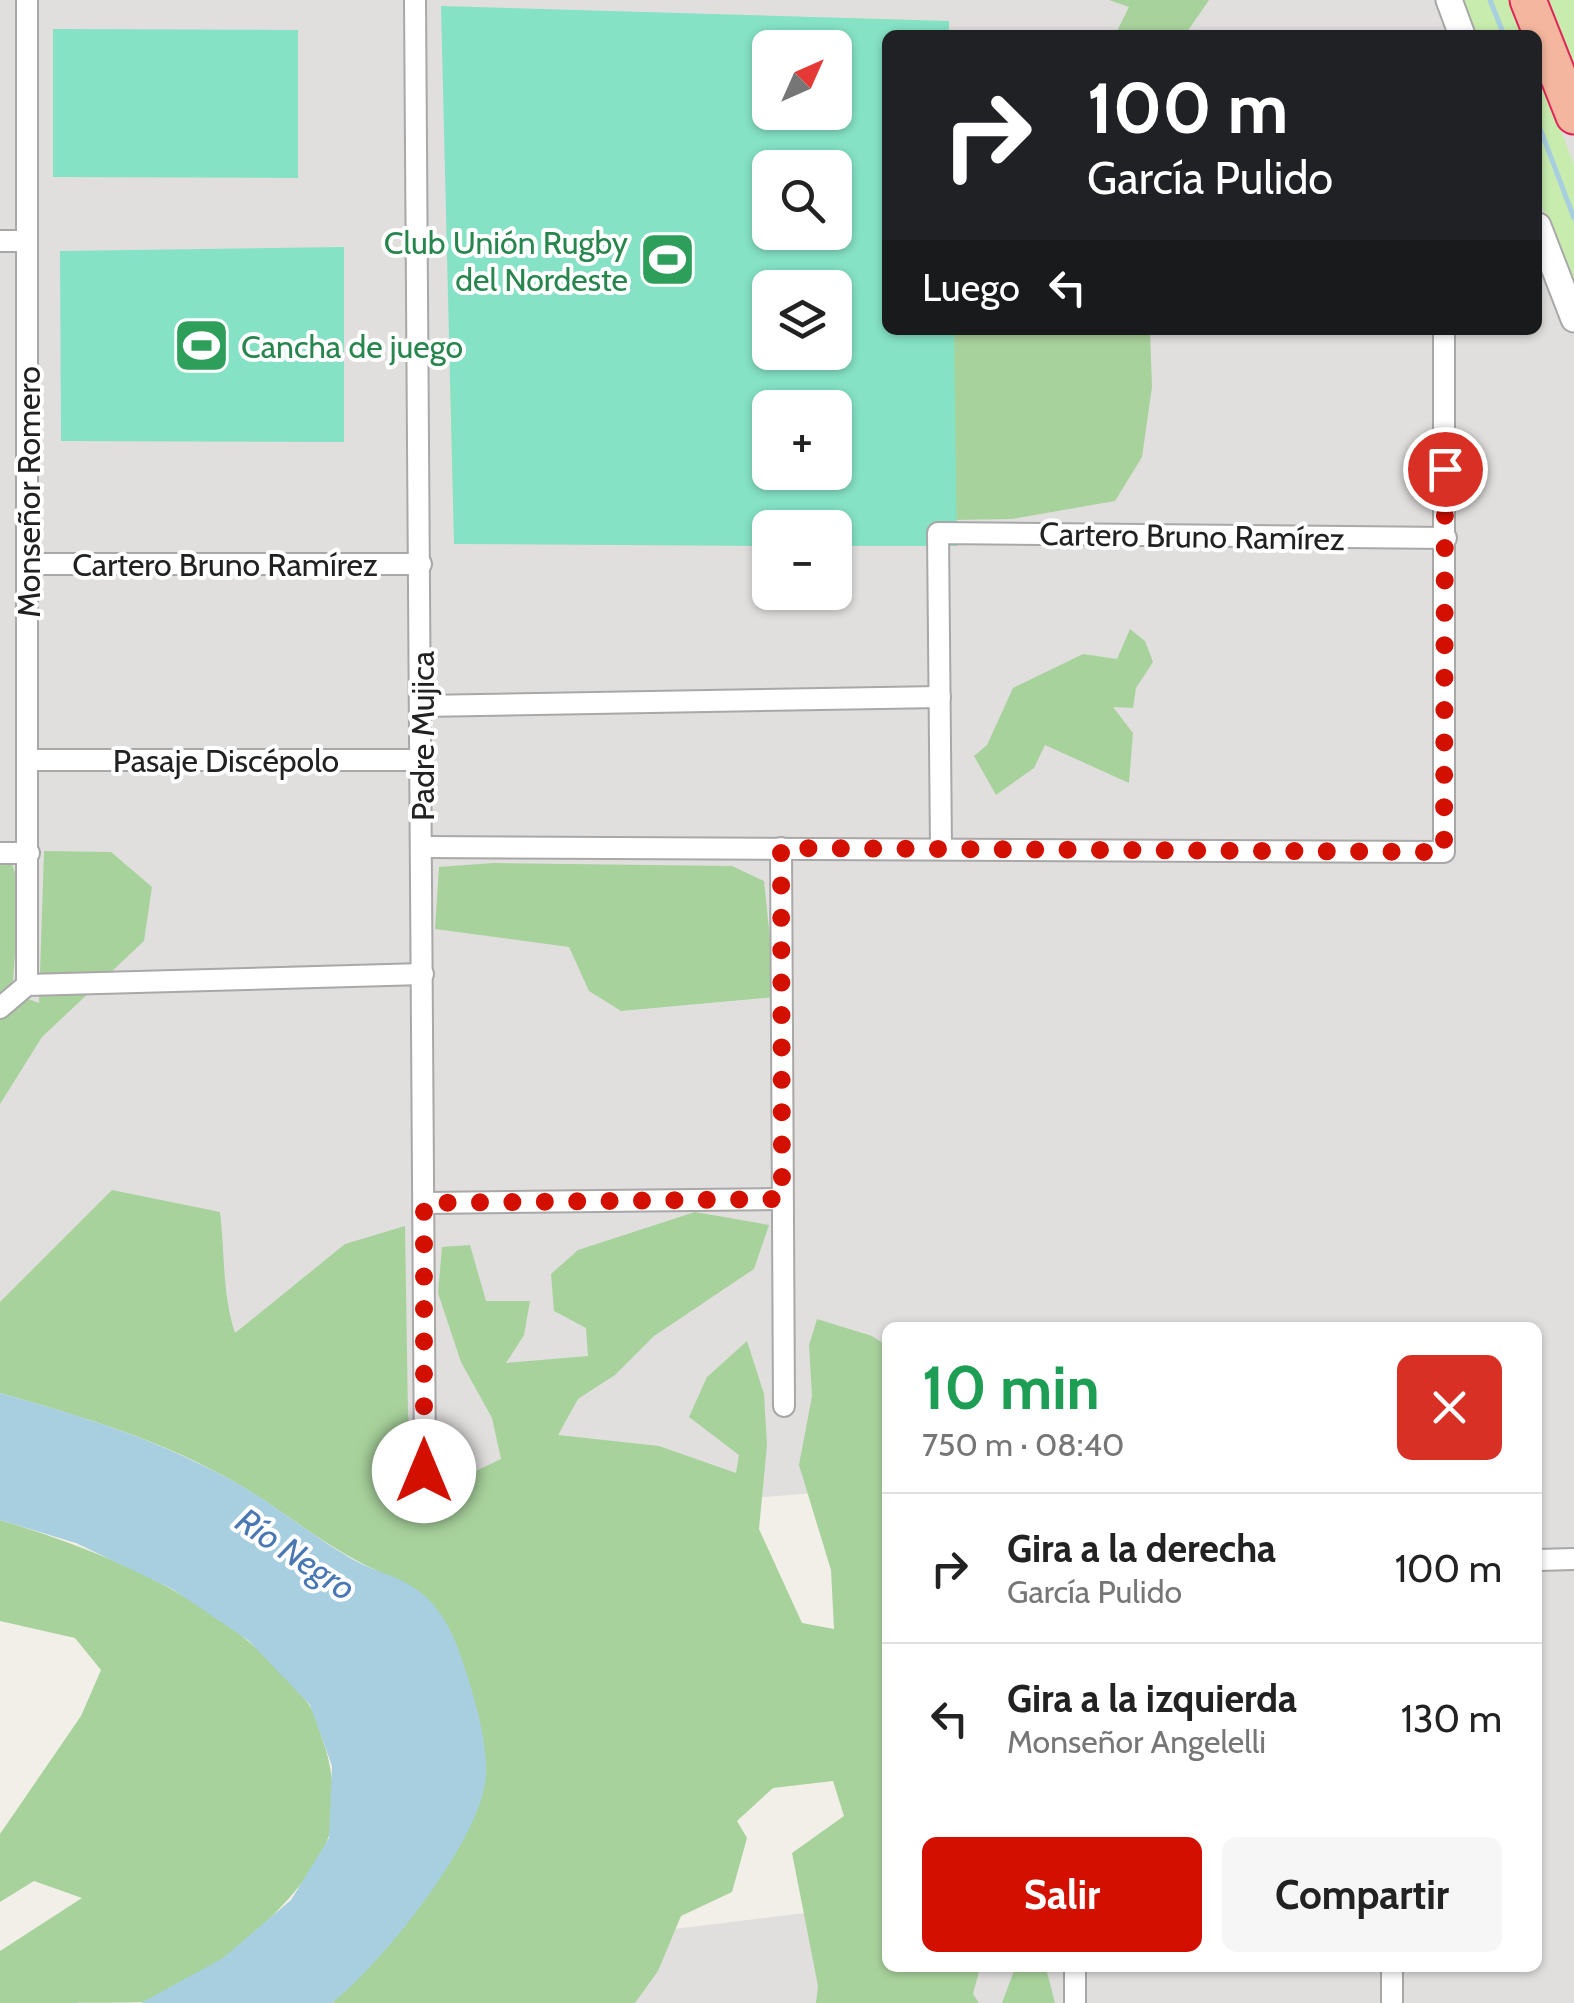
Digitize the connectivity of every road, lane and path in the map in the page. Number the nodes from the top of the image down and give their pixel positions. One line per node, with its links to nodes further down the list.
1 (27, 0): 11 (street, Monseñor Romero)
2 (415, 0): 16 (street, Padre Mujica)
3 (1449, 0): 5 (street)
4 (1528, 0): 6 (highway)
5 (1457, 30)
6 (1540, 30)
7 (1542, 35): 8 (highway)
8 (1574, 116)
9 (1542, 236): 12 (street)
10 (0, 241): 11 (street)
11 (27, 241): 15 (street, Monseñor Romero)
12 (1574, 319)
13 (1444, 335): 14 (street)
14 (1446, 538): 17 (street, Cartero Bruno Ramírez); 23 (street)
15 (28, 564): 16 (street, Cartero Bruno Ramírez); 19 (street, Monseñor Romero)
16 (421, 564): 18 (street, Padre Mujica)
17 (940, 697): 18 (street); 23 (street)
18 (422, 706): 20 (street, Padre Mujica)
19 (29, 760): 20 (street, Pasaje Discépolo); 25 (street, Monseñor Romero)
20 (422, 760): 21 (street, Padre Mujica)
21 (422, 847): 22 (street); 26 (street, Padre Mujica)
22 (781, 848): 23 (street); 29 (street)
23 (942, 849)
24 (0, 853): 25 (street)
25 (29, 853): 27 (street, Monseñor Romero)
26 (423, 974): 27 (street); 30 (street, Padre Mujica)
27 (27, 985): 28 (street)
28 (0, 1008)
29 (782, 1199): 30 (street); 31 (street)
30 (424, 1203): 32 (street, Padre Mujica)
31 (784, 1406)
32 (424, 1471)
33 (1574, 1558): 34 (street)
34 (1542, 1560)
35 (1075, 1972): 37 (street)
36 (1392, 1972): 38 (street)
37 (1075, 2003)
38 (1392, 2003)

